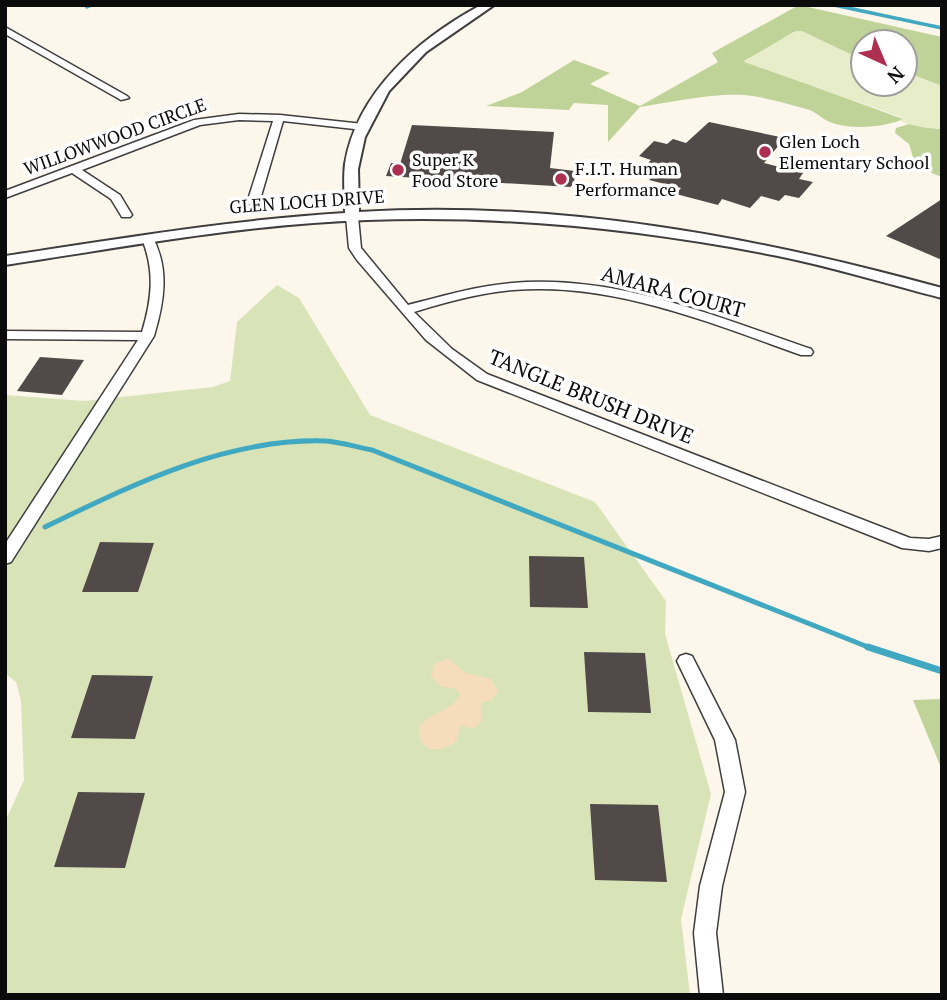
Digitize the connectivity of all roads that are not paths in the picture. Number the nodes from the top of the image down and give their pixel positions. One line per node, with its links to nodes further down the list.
1 (489, 5): 5 (street, TANGLE BRUSH DRIVE)
2 (5, 30): 3 (street)
3 (124, 98)
4 (278, 120): 5 (street, WILLOWWOOD CIRCLE); 6 (street, WILLOWWOOD CIRCLE); 8 (street)
5 (363, 127): 10 (street, TANGLE BRUSH DRIVE)
6 (73, 169): 7 (street, WILLOWWOOD CIRCLE); 9 (street)
7 (5, 195)
8 (253, 203)
9 (126, 215)
10 (352, 217): 11 (street, GLEN LOCH DRIVE); 13 (street, GLEN LOCH DRIVE); 14 (street, TANGLE BRUSH DRIVE)
11 (148, 239): 12 (street, GLEN LOCH DRIVE); 16 (street)
12 (5, 261)
13 (942, 293)
14 (405, 310): 17 (street, AMARA COURT); 18 (street, TANGLE BRUSH DRIVE)
15 (5, 335): 16 (street)
16 (147, 336): 19 (street)
17 (806, 352)
18 (942, 541)
19 (5, 558)
20 (686, 661): 21 (street)
21 (712, 995)

